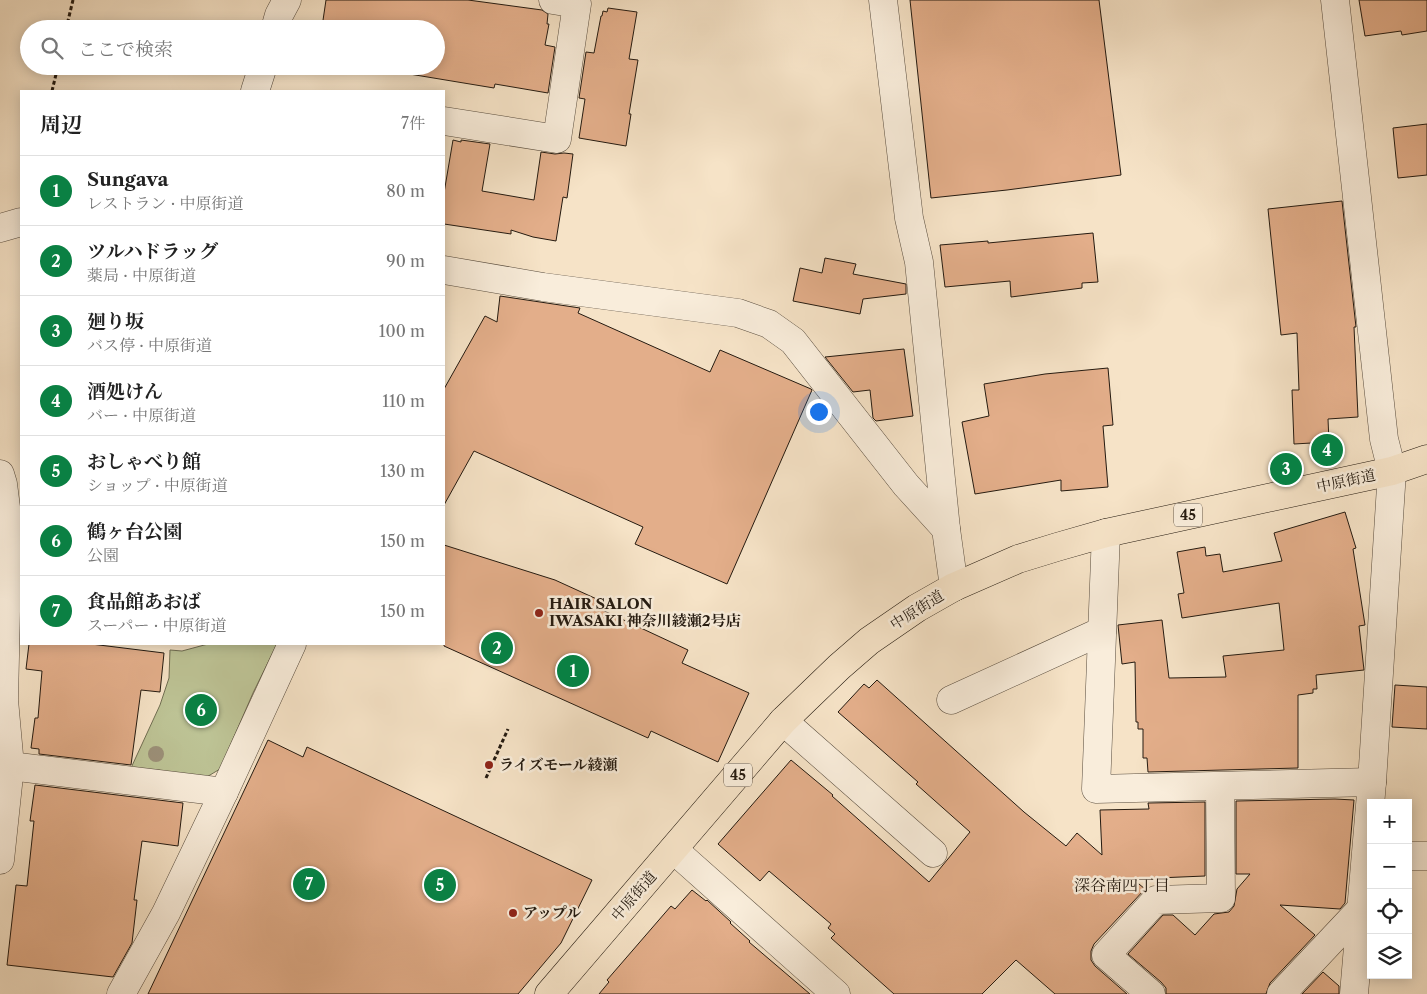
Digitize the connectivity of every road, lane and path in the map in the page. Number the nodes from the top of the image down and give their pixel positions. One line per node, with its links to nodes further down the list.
1 (73, 0): 6 (path)
2 (287, 0): 7 (street)
3 (554, 0): 10 (street)
4 (883, 0): 17 (street)
5 (1335, 0): 15 (street)
6 (68, 20)
7 (278, 20)
8 (56, 75): 9 (path)
9 (52, 90)
10 (445, 121)
11 (20, 222): 12 (street)
12 (0, 228)
13 (445, 270): 17 (street)
14 (1427, 460): 15 (main road, 中原街道 / 45)
15 (1392, 471): 18 (main road, 中原街道 / 45); 29 (street)
16 (8, 481): 20 (street)
17 (946, 529): 19 (street)
18 (1106, 533): 19 (main road, 中原街道 / 45); 21 (street)
19 (954, 587): 25 (main road, 中原街道 / 45)
20 (13, 624): 23 (street)
21 (1102, 631): 24 (street); 30 (street)
22 (292, 645): 31 (street)
23 (2, 700): 27 (street)
24 (951, 700)
25 (783, 721): 33 (main road, 中原街道 / 45); 35 (street)
26 (508, 729): 28 (path)
27 (10, 766): 31 (street); 34 (street)
28 (486, 778)
29 (1372, 782): 30 (street); 32 (street)
30 (1220, 787): 43 (street)
31 (224, 792): 40 (street)
32 (1369, 844)
33 (674, 850): 41 (main road, 中原街道 / 45); 42 (street)
34 (1, 851)
35 (933, 854)
36 (1412, 856): 37 (street)
37 (1427, 856)
38 (1367, 862): 39 (street)
39 (1361, 910): 44 (street); 45 (street)
40 (121, 994)
41 (549, 994)
42 (836, 994)
43 (1151, 994)
44 (1282, 994)
45 (1354, 994)

